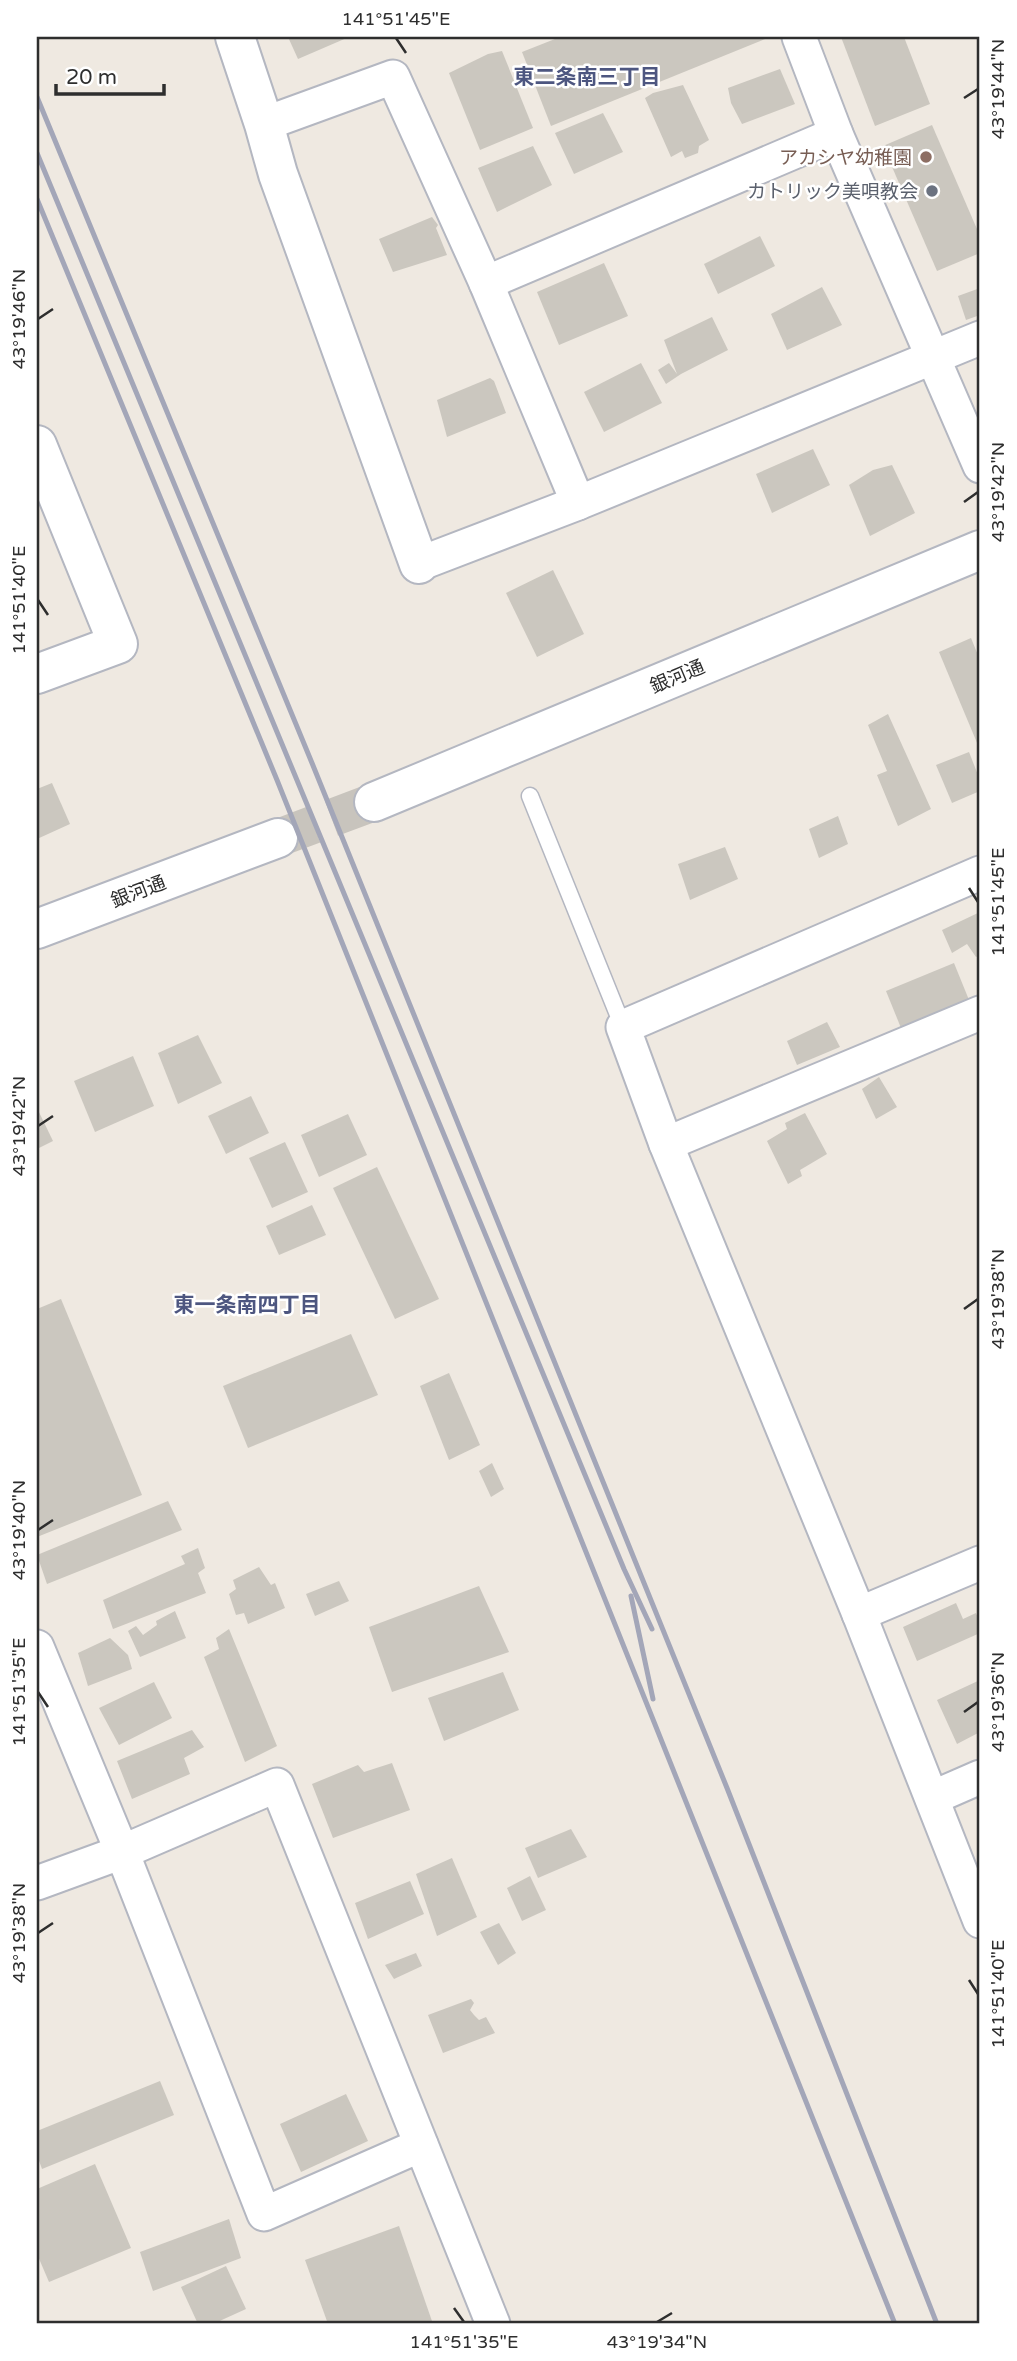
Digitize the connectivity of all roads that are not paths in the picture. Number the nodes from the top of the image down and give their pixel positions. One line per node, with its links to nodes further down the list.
1 (235, 37): 3 (street)
2 (799, 37): 4 (street)
3 (264, 124): 5 (street); 12 (street)
4 (836, 134): 5 (street); 7 (street)
5 (486, 283): 10 (street)
6 (980, 338): 7 (street)
7 (932, 356): 9 (street); 10 (street)
8 (37, 445): 13 (street)
9 (980, 466)
10 (578, 503): 12 (street)
11 (980, 550): 15 (street, 銀河通)
12 (419, 564)
13 (37, 674)
14 (530, 796): 20 (lane)
15 (374, 802)
16 (278, 838): 18 (street, 銀河通)
17 (980, 873): 20 (street)
18 (37, 929)
19 (980, 1013): 21 (street)
20 (623, 1027): 21 (street)
21 (666, 1144): 23 (street)
22 (980, 1563): 23 (street)
23 (859, 1614): 26 (street)
24 (37, 1647): 27 (street)
25 (980, 1777): 26 (street)
26 (932, 1798): 29 (street)
27 (122, 1852): 28 (street); 30 (street); 30 (street)
28 (37, 1882)
29 (980, 1920)
30 (421, 2145): 31 (street)
31 (493, 2324)

